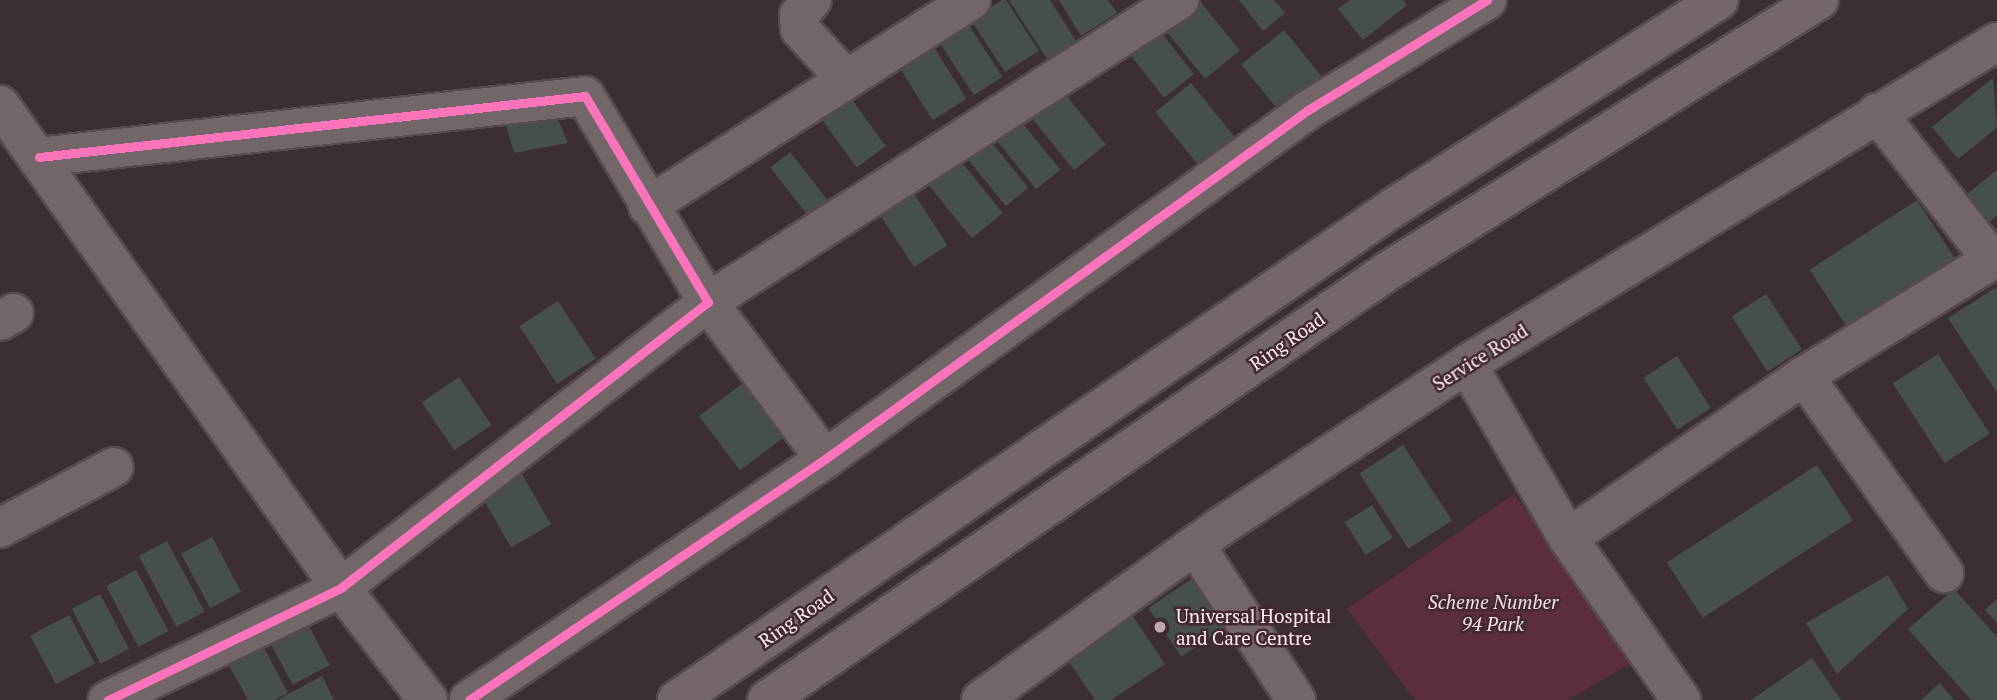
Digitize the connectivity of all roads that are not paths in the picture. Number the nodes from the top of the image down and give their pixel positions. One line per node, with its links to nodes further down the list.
1 (812, 0): 8 (street)
2 (971, 0): 8 (street)
3 (1179, 0): 14 (street)
4 (1487, 0): 17 (street)
5 (1719, 0): 28 (main road, Ring Road)
6 (1819, 0): 29 (main road, Ring Road)
7 (1997, 42): 10 (street, Service Road)
8 (846, 79): 12 (street)
9 (0, 105): 11 (street)
10 (1877, 113): 13 (street); 15 (street, Service Road)
11 (39, 157): 12 (street); 23 (street)
12 (648, 206): 14 (street)
13 (1995, 263): 16 (street)
14 (708, 302): 17 (street); 23 (street)
15 (1467, 364): 20 (street); 21 (street, Service Road)
16 (1804, 376): 20 (street); 22 (street)
17 (825, 459): 27 (street)
18 (114, 467): 19 (street)
19 (0, 528)
20 (1569, 538): 31 (street)
21 (1195, 545): 24 (street, Service Road); 30 (street)
22 (1944, 573)
23 (341, 588): 25 (street); 26 (street)
24 (1005, 693)
25 (108, 700)
26 (428, 700)
27 (469, 700)
28 (677, 700)
29 (767, 700)
30 (1296, 700)
31 (1681, 700)

